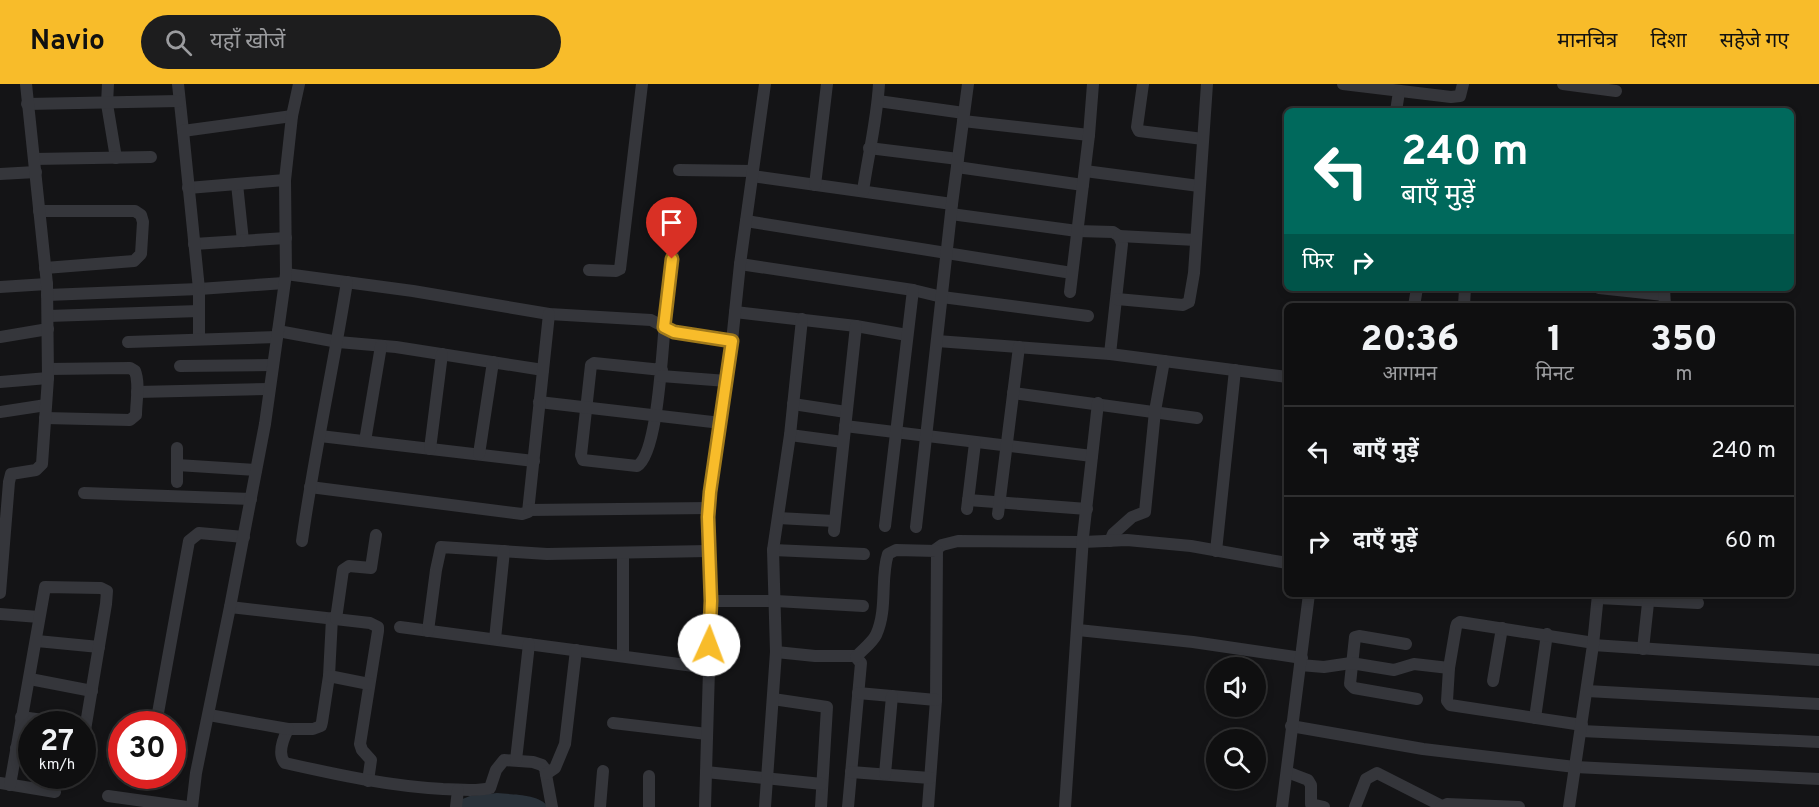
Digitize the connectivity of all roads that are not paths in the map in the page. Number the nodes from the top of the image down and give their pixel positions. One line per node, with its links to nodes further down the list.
1 (26, 84): 22 (street)
2 (108, 84): 23 (street)
3 (178, 84): 20 (street)
4 (299, 84): 26 (street)
5 (642, 84): 61 (street)
6 (758, 84): 7 (street)
7 (765, 84): 39 (street)
8 (827, 84): 43 (street)
9 (879, 84): 21 (street)
10 (968, 84): 27 (street)
11 (1093, 84): 29 (street)
12 (1143, 84): 30 (street)
13 (1207, 84): 30 (street)
14 (1343, 84): 18 (street)
15 (1463, 84): 19 (street)
16 (1563, 84): 17 (street)
17 (1609, 88)
18 (1399, 92): 19 (street); 24 (street)
19 (1451, 97): 25 (street)
20 (179, 101): 23 (street); 28 (street)
21 (878, 101): 27 (street); 31 (street)
22 (27, 104): 23 (street); 34 (street)
23 (107, 104): 33 (street)
24 (1396, 108)
25 (1450, 108)
26 (292, 116): 28 (street); 41 (street)
27 (964, 117): 29 (street); 35 (street)
28 (183, 131): 46 (street)
29 (1089, 135): 37 (street)
30 (1203, 139): 45 (street)
31 (868, 148): 35 (street); 47 (street)
32 (151, 157): 33 (street)
33 (116, 158): 34 (street)
34 (34, 159): 38 (street)
35 (958, 163): 44 (street); 48 (street)
36 (679, 170): 39 (street)
37 (1085, 171): 44 (street); 45 (street)
38 (36, 172): 40 (street); 49 (street)
39 (753, 173): 43 (street); 51 (street)
40 (0, 174)
41 (285, 180): 42 (street); 54 (street)
42 (237, 184): 46 (street); 56 (street)
43 (815, 184): 47 (street)
44 (1083, 185): 52 (street)
45 (1199, 186): 55 (street)
46 (188, 188): 57 (street)
47 (863, 191): 48 (street)
48 (952, 209): 52 (street); 58 (street)
49 (39, 211): 60 (street); 60 (street)
50 (677, 214): 81 (street)
51 (746, 220): 58 (street); 59 (street)
52 (1077, 231): 53 (street); 62 (street)
53 (1119, 236): 55 (street); 73 (street)
54 (286, 238): 56 (street); 63 (street)
55 (1196, 240): 73 (street)
56 (243, 241): 57 (street)
57 (194, 244): 67 (street)
58 (947, 252): 62 (street); 72 (street)
59 (740, 264): 68 (street); 75 (street)
60 (45, 268): 66 (street)
61 (589, 270)
62 (1072, 273): 70 (street)
63 (285, 278): 64 (street); 67 (street); 82 (street)
64 (347, 282): 76 (street); 89 (street)
65 (0, 287): 66 (street)
66 (47, 289): 67 (street); 79 (street)
67 (199, 289): 74 (street)
68 (913, 290): 72 (street); 83 (street)
69 (1623, 291): 71 (street)
70 (1070, 292)
71 (1664, 296)
72 (942, 297): 77 (street); 87 (street)
73 (1117, 299): 93 (street)
74 (199, 310): 79 (street); 85 (street)
75 (735, 312): 78 (street); 86 (street)
76 (549, 314): 81 (street); 98 (street)
77 (1088, 316)
78 (802, 320): 80 (street); 110 (street)
79 (48, 323): 84 (street); 101 (street)
80 (856, 326): 83 (street); 115 (street)
81 (664, 327): 86 (street); 100 (street)
82 (277, 334): 85 (street); 89 (street); 96 (street)
83 (907, 335): 120 (street)
84 (0, 338)
85 (199, 339): 88 (street)
86 (732, 341): 103 (street)
87 (937, 341): 91 (street); 123 (street)
88 (128, 342)
89 (338, 342): 90 (street); 122 (street)
90 (381, 346): 92 (street); 124 (street)
91 (1019, 347): 93 (street); 107 (street)
92 (442, 354): 95 (street); 129 (street)
93 (1110, 354): 94 (street)
94 (1164, 361): 99 (street); 112 (street)
95 (493, 362): 98 (street); 130 (street)
96 (273, 365): 97 (street); 105 (street)
97 (180, 366)
98 (543, 370): 108 (street)
99 (1235, 370): 102 (street); 154 (street)
100 (662, 373): 103 (street); 111 (street); 116 (street)
101 (48, 374): 104 (street); 106 (street); 114 (street)
102 (1284, 377)
103 (727, 381): 118 (street)
104 (0, 382)
105 (269, 389): 106 (street); 134 (street)
106 (137, 392): 114 (street)
107 (1013, 393): 109 (street); 127 (street)
108 (539, 402): 111 (street); 132 (street)
109 (1098, 403): 112 (street); 131 (street)
110 (793, 404): 115 (street); 121 (street)
111 (586, 408): 116 (street); 116 (street)
112 (1155, 411): 117 (street); 150 (street)
113 (0, 412): 114 (street)
114 (45, 412): 135 (street)
115 (846, 412): 119 (street)
116 (655, 416): 118 (street)
117 (1197, 418)
118 (721, 423): 140 (street)
119 (844, 426): 120 (street); 125 (street)
120 (896, 432): 123 (street); 145 (street)
121 (790, 435): 125 (street); 144 (street)
122 (320, 436): 124 (street); 137 (street)
123 (927, 436): 126 (street); 146 (street)
124 (365, 441): 129 (street)
125 (843, 442): 144 (street)
126 (975, 443): 127 (street); 141 (street)
127 (1007, 446): 131 (street); 141 (street)
128 (177, 448): 133 (street)
129 (430, 449): 130 (street)
130 (480, 454): 132 (street)
131 (1092, 456): 142 (street)
132 (534, 461): 143 (street)
133 (177, 465): 134 (street); 136 (street)
134 (256, 470): 139 (street)
135 (6, 473): 160 (street)
136 (177, 482)
137 (310, 487): 143 (street); 149 (street)
138 (84, 493): 139 (street)
139 (251, 499): 148 (street)
140 (709, 507): 143 (street); 156 (street)
141 (999, 508): 142 (street)
142 (1087, 508): 151 (street)
143 (529, 510)
144 (778, 518): 152 (street)
145 (885, 526)
146 (916, 528)
147 (376, 535): 172 (street)
148 (244, 537): 169 (street); 208 (street)
149 (302, 541)
150 (1110, 541): 151 (street); 154 (street)
151 (1083, 542): 153 (street); 175 (street)
152 (773, 550): 158 (street); 166 (street)
153 (935, 550): 188 (street); 204 (street)
154 (1216, 550): 159 (street)
155 (504, 551): 157 (street); 176 (street); 178 (street)
156 (708, 551): 157 (street); 165 (street)
157 (623, 553): 187 (street)
158 (864, 555)
159 (1284, 562)
160 (0, 593)
161 (1309, 597): 190 (street)
162 (1598, 597): 182 (street)
163 (1624, 597): 164 (street)
164 (1649, 598): 167 (street); 184 (street)
165 (711, 601): 166 (street); 192 (street)
166 (776, 601): 168 (street); 186 (street)
167 (1698, 603)
168 (863, 606)
169 (230, 607): 172 (street); 209 (street)
170 (0, 614): 171 (street)
171 (39, 617): 179 (street); 183 (street)
172 (334, 619): 194 (street); 197 (street)
173 (400, 627): 176 (street)
174 (1502, 628): 177 (street); 193 (street); 196 (street)
175 (1078, 630): 190 (street); 247 (street)
176 (428, 631): 178 (street)
177 (1547, 634): 182 (street); 210 (street)
178 (495, 639): 180 (street)
179 (37, 641): 183 (street); 195 (street)
180 (529, 644): 185 (street); 219 (street)
181 (1406, 644): 191 (street)
182 (1593, 644): 184 (street); 199 (street)
183 (99, 647): 198 (street)
184 (1643, 649): 189 (street)
185 (576, 650): 187 (street); 225 (street)
186 (776, 651): 188 (street); 202 (street)
187 (623, 656): 192 (street)
188 (856, 657): 200 (street)
189 (1819, 660)
190 (1301, 661): 191 (street); 212 (street)
191 (1351, 663): 193 (street); 203 (street)
192 (709, 668): 215 (street)
193 (1449, 668): 210 (street)
194 (328, 676): 197 (street); 214 (street)
195 (30, 679): 198 (street); 206 (street)
196 (1493, 681)
197 (369, 684): 231 (street)
198 (92, 691): 207 (street)
199 (1587, 691): 205 (street); 213 (street)
200 (858, 693): 201 (street); 223 (street)
201 (892, 696): 204 (street); 226 (street)
202 (773, 699): 229 (street); 233 (street)
203 (1417, 699)
204 (936, 700): 228 (street)
205 (1819, 704)
206 (22, 711)
207 (88, 711)
208 (158, 711)
209 (209, 715): 214 (street); 237 (street)
210 (1535, 718): 213 (street)
211 (613, 723): 215 (street)
212 (1291, 726): 220 (street); 224 (street)
213 (1581, 728): 217 (street); 220 (street)
214 (288, 729): 231 (street)
215 (707, 734): 222 (street)
216 (18, 736): 218 (street)
217 (1819, 742)
218 (16, 748): 232 (street)
219 (516, 760): 225 (street); 234 (street)
220 (1575, 767): 230 (street); 253 (street)
221 (603, 771): 240 (street)
222 (706, 772): 229 (street); 242 (street)
223 (851, 772): 226 (street); 245 (street)
224 (1287, 772): 248 (street); 249 (street)
225 (546, 774): 239 (street)
226 (885, 774): 228 (street)
227 (649, 776): 241 (street)
228 (930, 778): 246 (street)
229 (768, 779): 233 (street); 243 (street)
230 (1819, 779)
231 (368, 781): 234 (street)
232 (5, 784): 235 (street)
233 (822, 784): 244 (street)
234 (458, 790): 238 (street)
235 (55, 792)
236 (108, 795): 237 (street)
237 (190, 807)
238 (456, 807)
239 (552, 807)
240 (600, 807)
241 (648, 807)
242 (705, 807)
243 (765, 807)
244 (821, 807)
245 (848, 807)
246 (928, 807)
247 (1065, 807)
248 (1282, 807)
249 (1324, 807)
250 (1355, 807): 251 (street)
251 (1442, 807): 252 (street)
252 (1517, 807)
253 (1569, 807)

